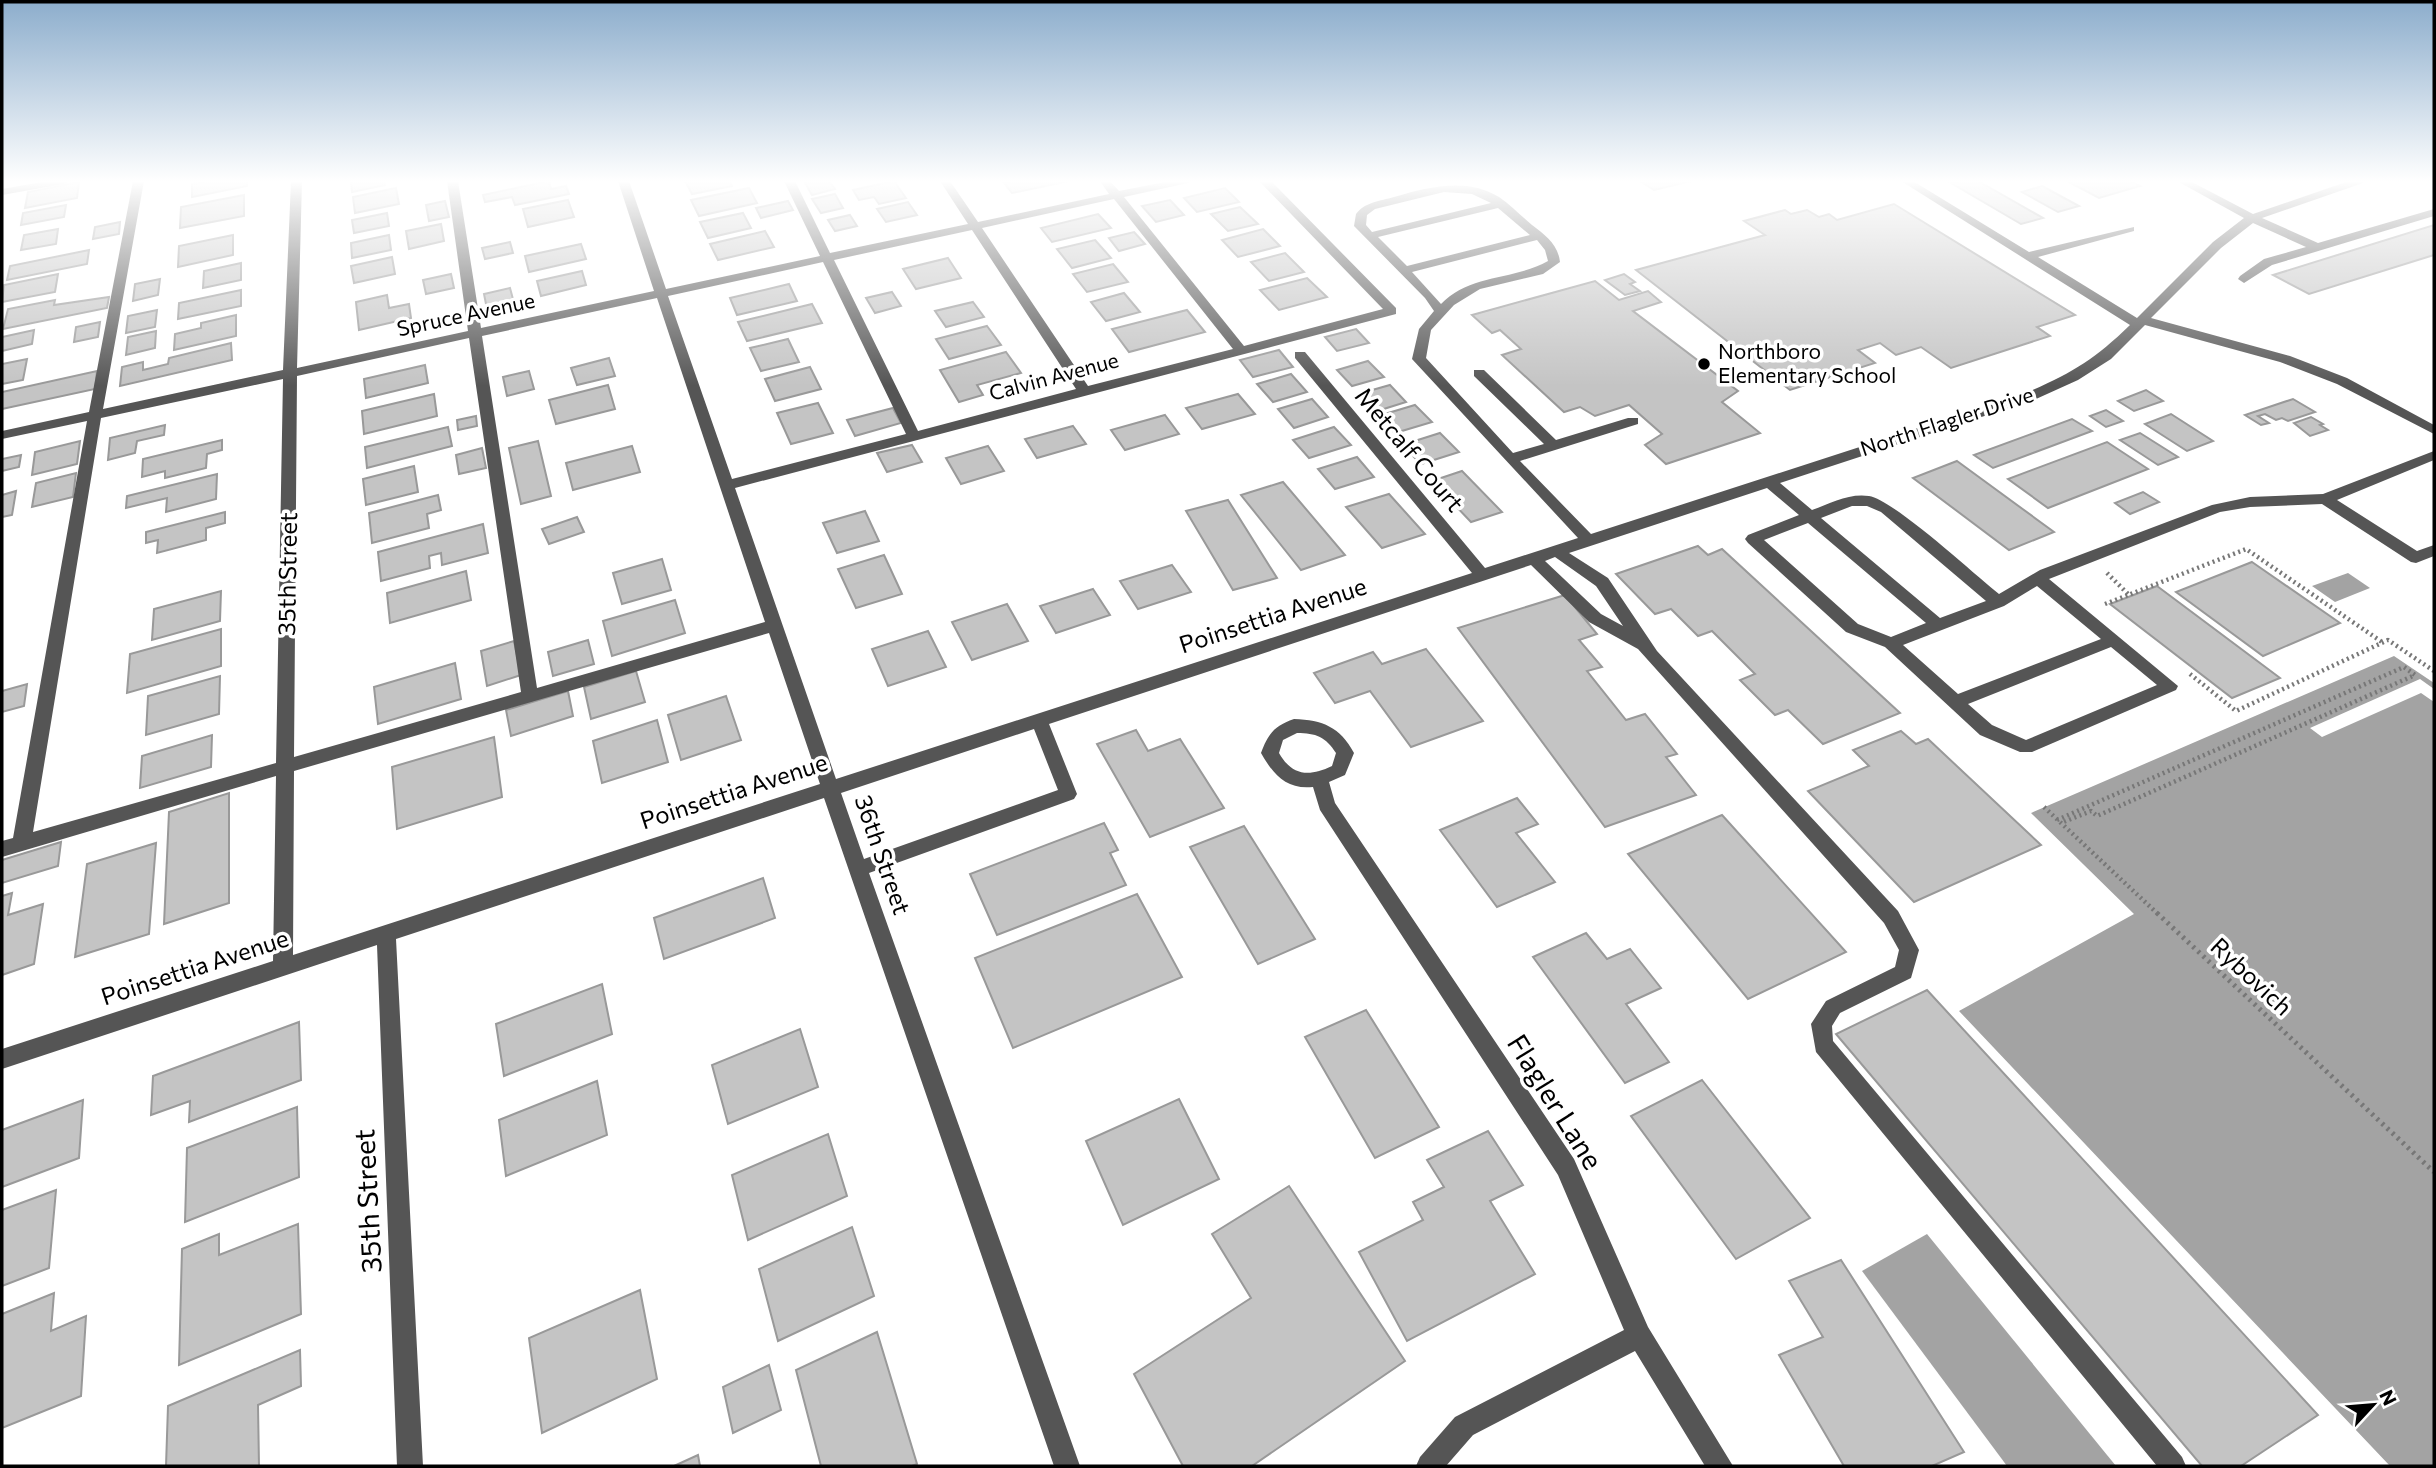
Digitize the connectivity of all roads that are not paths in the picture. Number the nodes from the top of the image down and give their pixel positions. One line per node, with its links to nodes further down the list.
1 (125, 250): 30 (street)
2 (294, 250): 27 (street, 35th Street)
3 (462, 250): 24 (street)
4 (647, 250): 21 (street, 36th Street)
5 (823, 250): 18 (street)
6 (861, 250): 18 (street, Spruce Avenue)
7 (990, 250): 29 (street)
8 (1160, 250): 25 (street)
9 (1332, 250): 25 (street, Calvin Avenue)
10 (1383, 250): 19 (street)
11 (1486, 250): 19 (street)
12 (1552, 250): 22 (street)
13 (2017, 250): 17 (street)
14 (2052, 250): 17 (street)
15 (2212, 250): 23 (street, North Flagler Drive)
16 (2310, 250): 20 (street)
17 (2027, 256): 23 (street)
18 (827, 257): 21 (street, Spruce Avenue); 34 (street)
19 (1404, 270): 22 (street)
20 (2244, 279)
21 (662, 292): 24 (street, Spruce Avenue); 39 (street, 36th Street)
22 (1441, 312): 37 (street)
23 (2140, 322): 32 (street); 38 (street, North Flagler Drive)
24 (474, 333): 27 (street, Spruce Avenue); 54 (street)
25 (1241, 350): 29 (street, Calvin Avenue)
26 (1300, 355): 46 (street, Metcalf Court)
27 (290, 373): 30 (street, Spruce Avenue); 57 (street, 35th Street)
28 (1479, 373): 35 (street)
29 (1084, 391): 34 (street, Calvin Avenue)
30 (94, 415): 33 (street, Spruce Avenue); 60 (street)
31 (1633, 421): 35 (street)
32 (2434, 430)
33 (2, 435)
34 (914, 436): 39 (street, Calvin Avenue)
35 (1554, 446): 37 (street)
36 (2434, 455): 40 (street)
37 (1510, 459): 42 (street)
38 (1768, 481): 41 (street); 42 (street, North Flagler Drive)
39 (727, 485): 49 (street, 36th Street)
40 (2325, 499): 43 (street); 47 (street)
41 (1810, 517): 48 (street); 50 (street); 52 (street)
42 (1588, 540): 44 (street, North Flagler Drive)
43 (2434, 550)
44 (1556, 551): 45 (street, North Flagler Drive); 53 (street)
45 (1533, 558): 46 (street, North Flagler Drive); 53 (street)
46 (1482, 575): 56 (street, Poinsettia Avenue)
47 (2038, 579): 48 (street); 51 (street)
48 (1997, 602): 50 (street)
49 (775, 625): 54 (street); 59 (street, 36th Street)
50 (1938, 625): 52 (street)
51 (2114, 640): 55 (street); 55 (street)
52 (1891, 643): 55 (street)
53 (1645, 645): 71 (street)
54 (530, 696): 57 (street)
55 (1955, 702)
56 (1039, 720): 59 (street, Poinsettia Avenue); 62 (street)
57 (286, 768): 60 (street); 64 (street, 35th Street)
58 (1320, 781): 66 (street, Flagler Lane)
59 (830, 788): 62 (street, 36th Street); 63 (street, Poinsettia Avenue)
60 (22, 843): 61 (street)
61 (2, 849)
62 (859, 869): 68 (street, 36th Street)
63 (386, 933): 64 (street, Poinsettia Avenue); 67 (street, 35th Street)
64 (283, 967): 65 (street, Poinsettia Avenue)
65 (2, 1059)
66 (1639, 1336): 69 (street); 70 (street, Flagler Lane)
67 (410, 1466)
68 (1067, 1466)
69 (1429, 1466)
70 (1720, 1466)
71 (2173, 1466)

